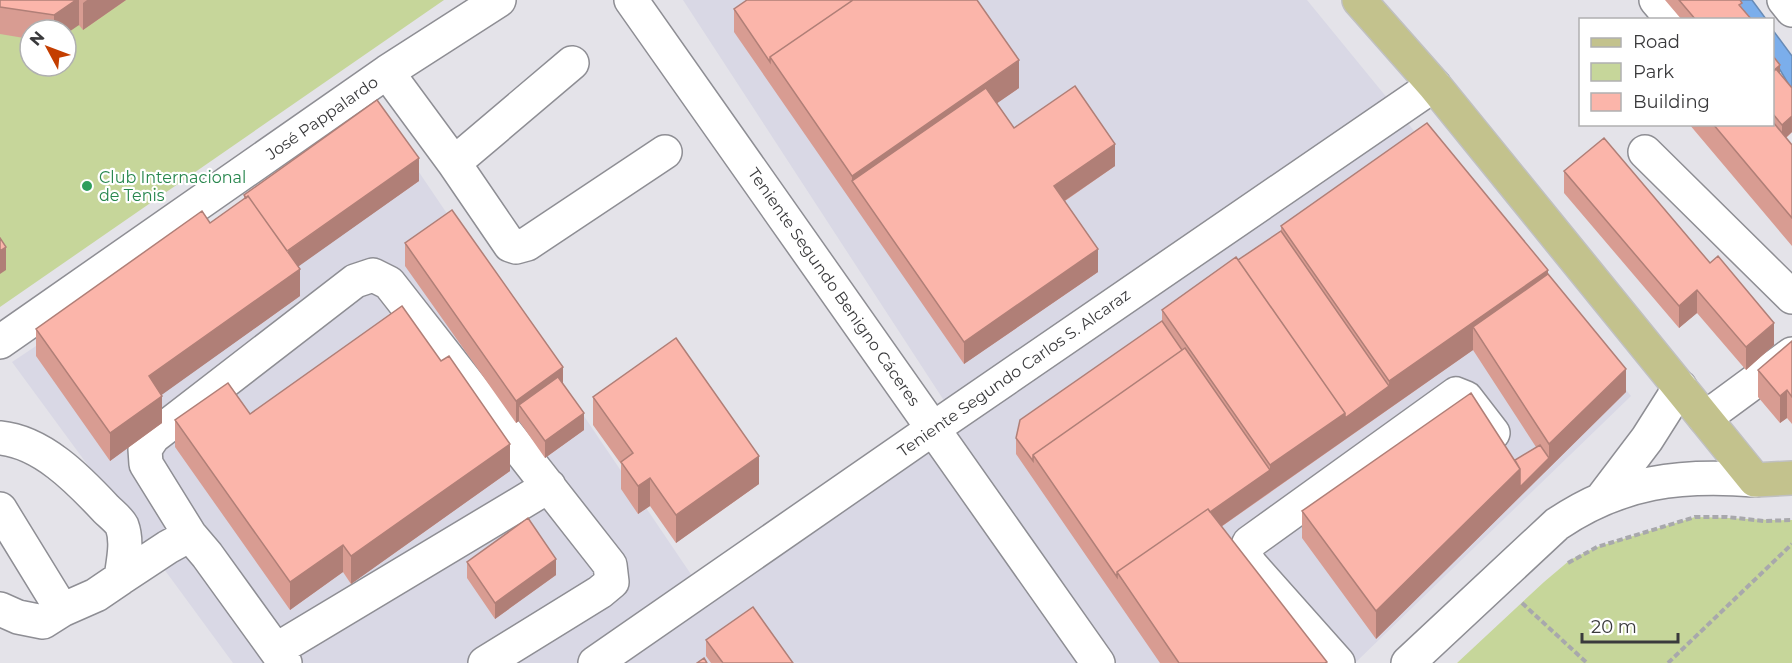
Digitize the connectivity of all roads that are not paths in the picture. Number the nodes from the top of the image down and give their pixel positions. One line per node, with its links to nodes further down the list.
1 (500, 0): 9 (street, José Pappalardo)
2 (631, 0): 19 (street, Teniente Segundo Benigno Cáceres)
3 (1359, 0): 10 (main road)
4 (1656, 0): 7 (street)
5 (1784, 0): 6 (street)
6 (1792, 10)
7 (1670, 18)
8 (572, 63): 13 (street)
9 (387, 72): 13 (street); 15 (street, José Pappalardo)
10 (1434, 85): 17 (main road); 19 (street, Teniente Segundo Carlos S. Alcaraz)
11 (665, 152): 13 (street)
12 (1645, 152): 14 (street)
13 (454, 164)
14 (1792, 297)
15 (0, 342)
16 (1792, 354): 18 (street)
17 (1680, 387): 18 (main road); 25 (street)
18 (1705, 418): 23 (main road)
19 (934, 428): 33 (street, Teniente Segundo Carlos S. Alcaraz); 34 (street, Teniente Segundo Benigno Cáceres)
20 (0, 438): 28 (street)
21 (1504, 447): 35 (street)
22 (1792, 478): 23 (main road)
23 (1755, 480): 25 (street)
24 (549, 486): 27 (street); 31 (street); 32 (street)
25 (1603, 498): 36 (street)
26 (0, 509): 30 (street)
27 (190, 535): 28 (street); 31 (street)
28 (121, 578): 30 (street)
29 (0, 609): 30 (street)
30 (62, 610)
31 (280, 657)
32 (485, 663)
33 (595, 663)
34 (1098, 663)
35 (1338, 663)
36 (1408, 663)

